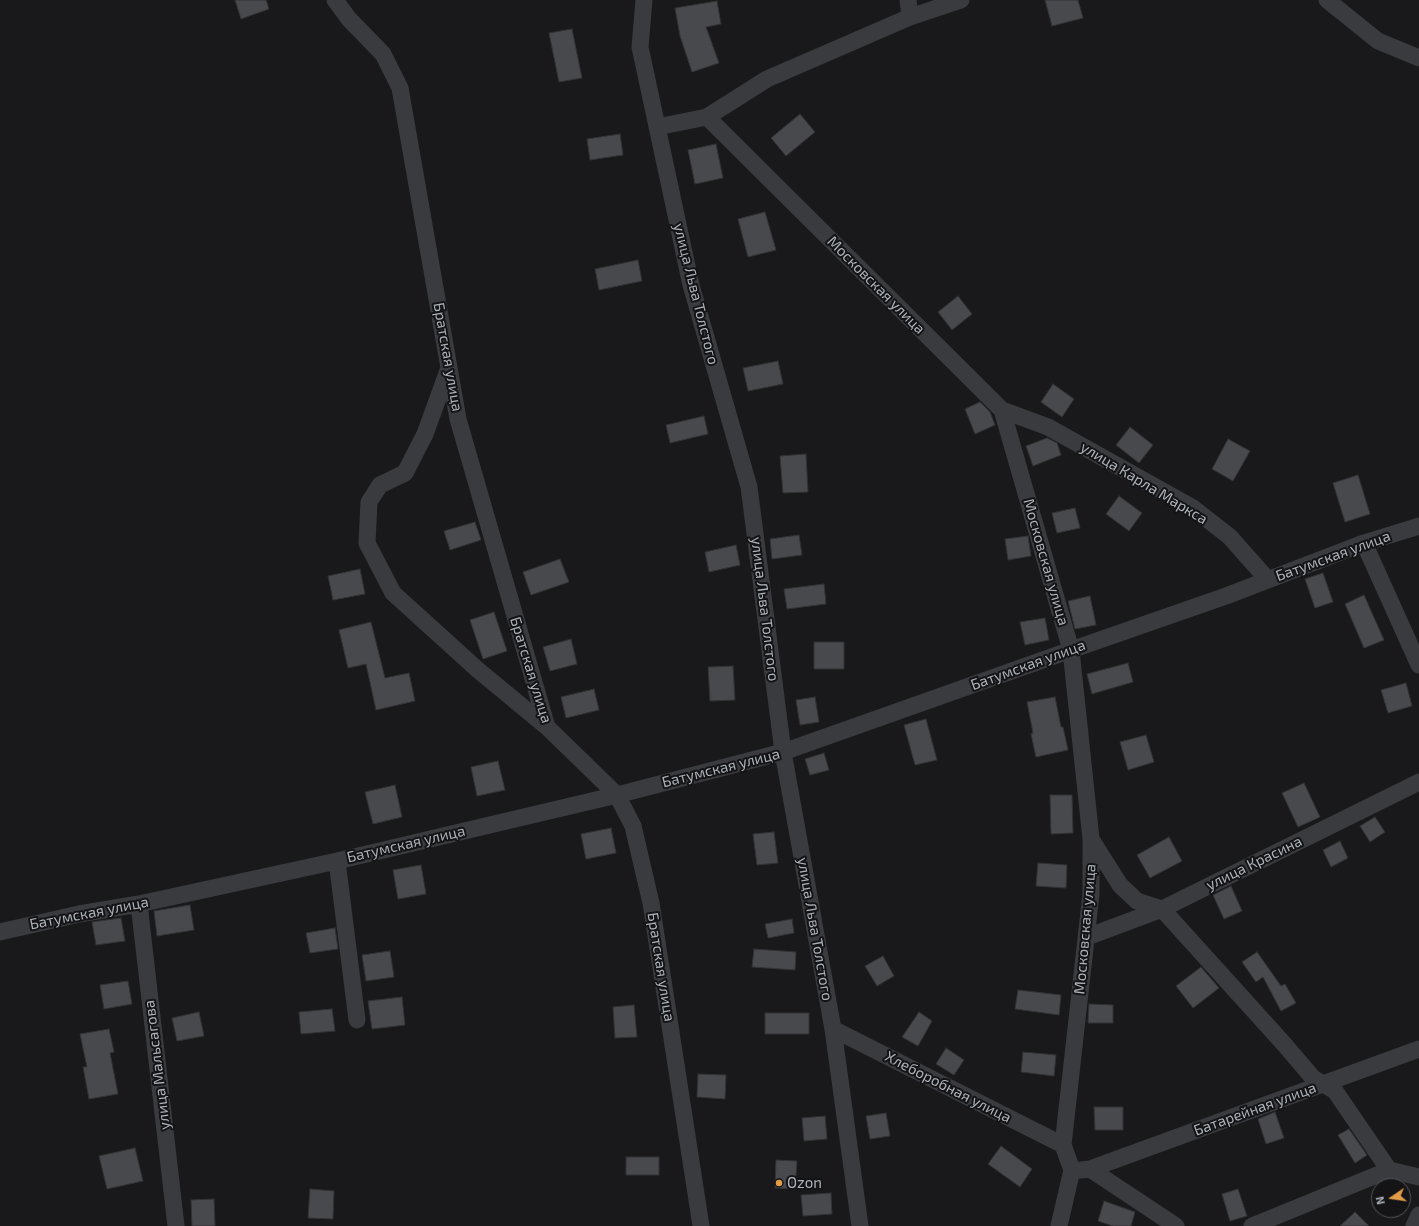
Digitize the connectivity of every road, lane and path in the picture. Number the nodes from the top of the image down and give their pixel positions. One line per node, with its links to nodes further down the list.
1 (335, 0): 10 (street, Братская улица)
2 (644, 0): 9 (street, улица Льва Толстого)
3 (908, 0): 6 (street)
4 (961, 0): 6 (street)
5 (1327, 0): 7 (street)
6 (910, 17): 8 (street)
7 (1419, 58)
8 (707, 117): 9 (street); 11 (street, Московская улица)
9 (657, 127): 18 (street, улица Льва Толстого)
10 (449, 368): 17 (street, Братская улица); 17 (street)
11 (1002, 410): 14 (street, улица Карла Маркса); 15 (street, Московская улица)
12 (1419, 526): 13 (street, Батумская улица)
13 (1364, 543): 14 (street, Батумская улица); 16 (street)
14 (1268, 580): 15 (street, Батумская улица)
15 (1071, 650): 18 (street, Батумская улица); 21 (street, Московская улица)
16 (1419, 665)
17 (546, 728): 20 (street, Братская улица)
18 (783, 752): 20 (street, Батумская улица); 28 (street, улица Льва Толстого)
19 (1419, 782): 24 (street, улица Красина)
20 (616, 795): 22 (street, Батумская улица); 38 (street, Братская улица)
21 (1091, 839): 24 (street); 26 (street, Московская улица)
22 (337, 861): 23 (street, Батумская улица); 27 (street)
23 (138, 904): 25 (street, Батумская улица); 37 (street, улица Мальсагова)
24 (1162, 909): 26 (street, улица Красина); 30 (street)
25 (0, 932)
26 (1086, 938): 31 (street, Московская улица)
27 (357, 1020)
28 (833, 1029): 31 (street, Хлеборобная улица); 39 (street, улица Льва Толстого)
29 (1419, 1049): 30 (street, Батарейная улица)
30 (1324, 1084): 32 (street, Батарейная улица); 34 (street)
31 (1063, 1144): 33 (street, Московская улица)
32 (1090, 1169): 33 (street); 41 (street)
33 (1072, 1170): 40 (street)
34 (1389, 1170): 35 (street); 42 (street)
35 (1419, 1177)
36 (1419, 1215): 43 (street)
37 (176, 1226)
38 (702, 1226)
39 (860, 1226)
40 (1059, 1226)
41 (1176, 1226)
42 (1252, 1226)
43 (1414, 1226)

